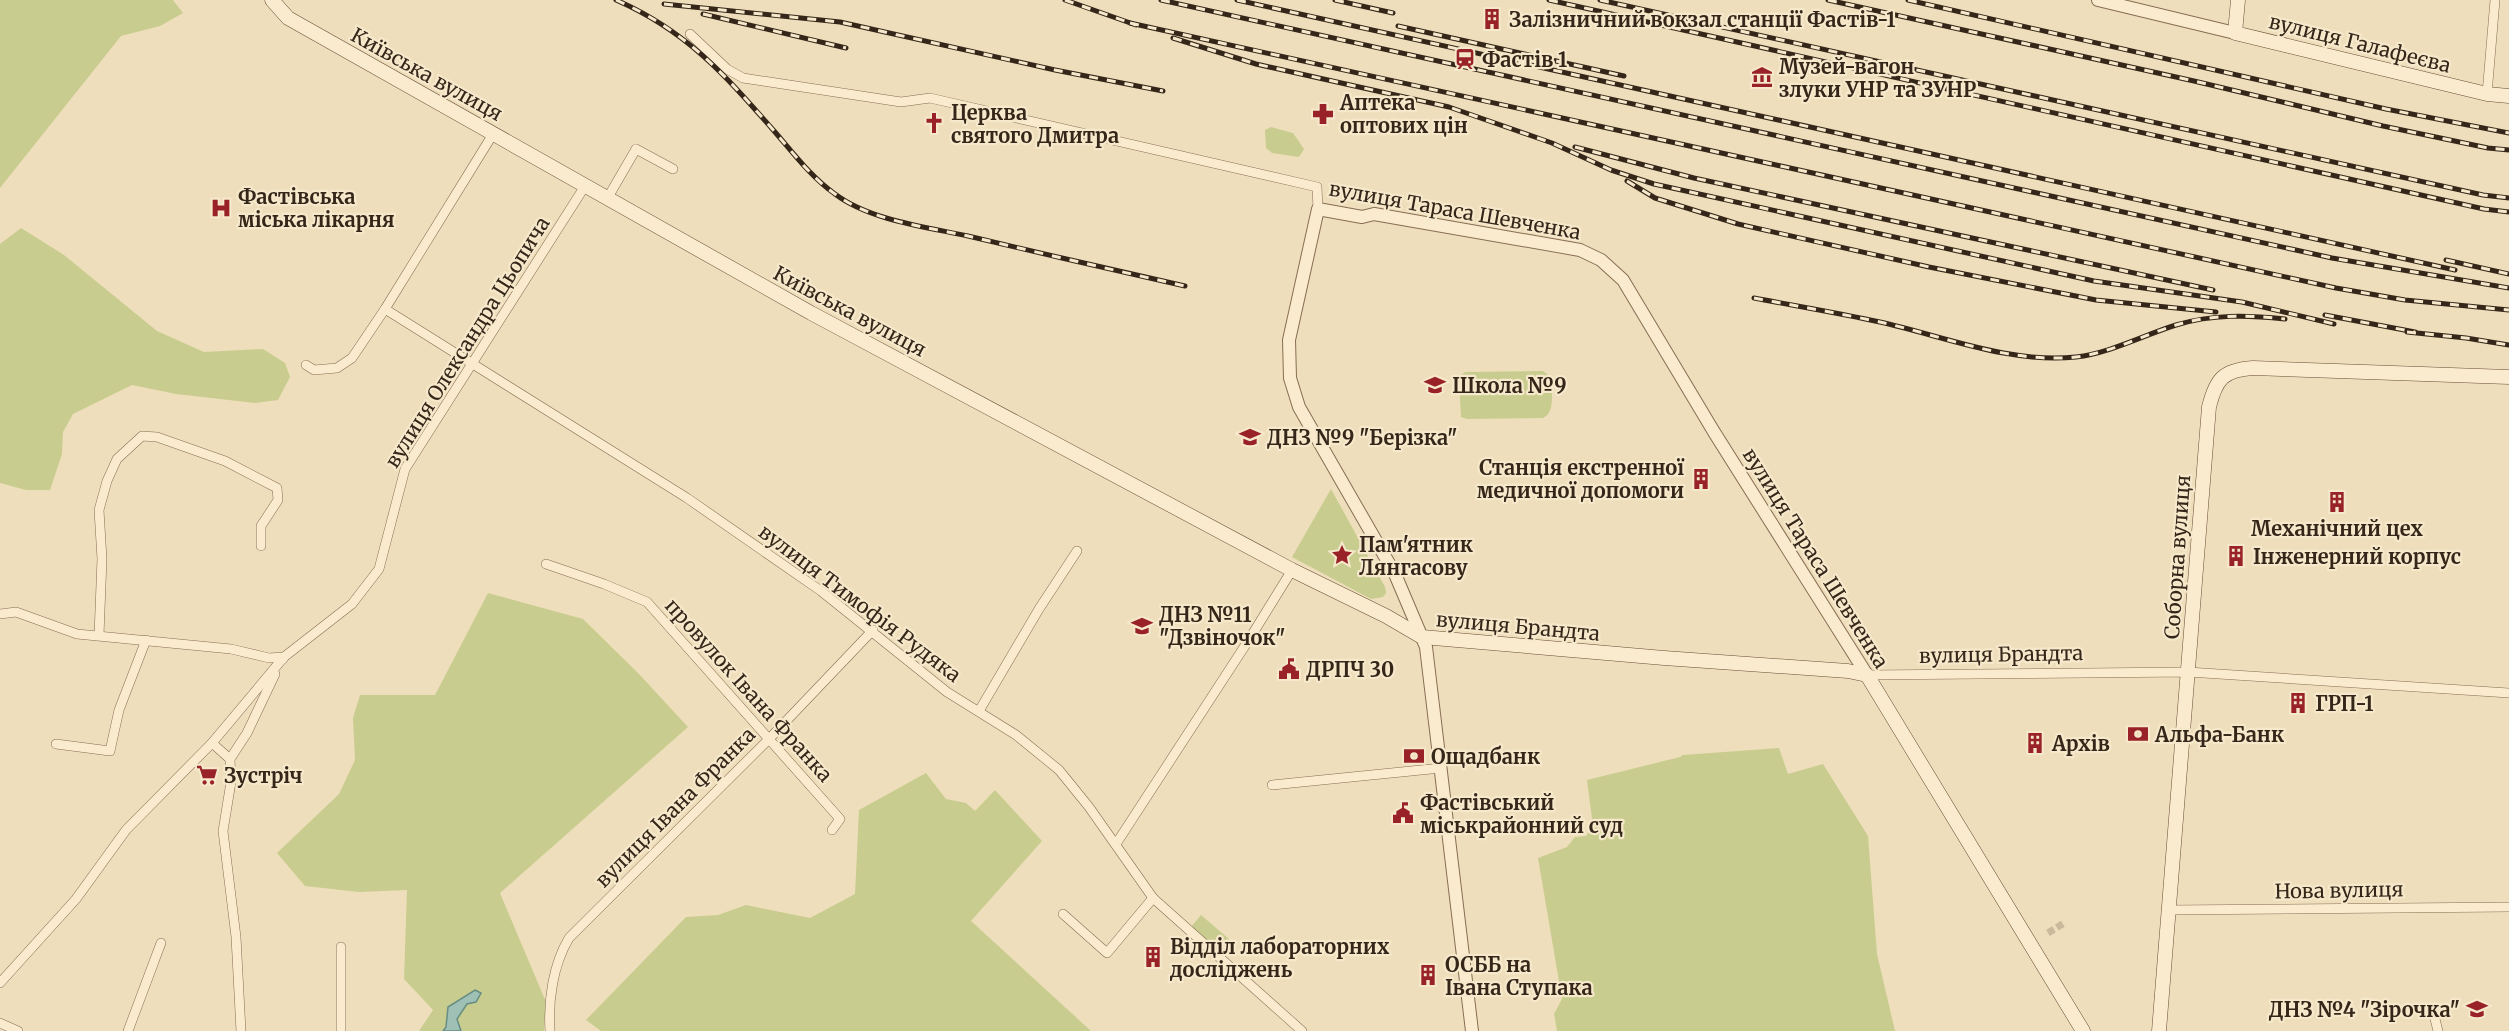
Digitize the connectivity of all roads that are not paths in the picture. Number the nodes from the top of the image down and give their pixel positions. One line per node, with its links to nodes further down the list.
1 (272, 0): 9 (main road, Київська вулиця)
2 (2098, 0): 5 (street, вулиця Галафеєва)
3 (2238, 0): 5 (main road)
4 (2495, 0): 7 (street)
5 (2235, 33): 7 (main road, вулиця Галафеєва)
6 (690, 34): 13 (street, вулиця Тараса Шевченка)
7 (2487, 93): 8 (main road, вулиця Галафеєва)
8 (2509, 96)
9 (493, 134): 11 (main road, Київська вулиця); 14 (street)
10 (673, 169): 12 (street)
11 (585, 186): 12 (main road, Київська вулиця); 16 (street, вулиця Олександра Цьопича)
12 (607, 199): 21 (main road, Київська вулиця)
13 (1318, 209): 25 (street); 29 (street, вулиця Тараса Шевченка)
14 (385, 309): 15 (street); 16 (street, вулиця Тимофія Рудяка)
15 (306, 365)
16 (472, 365): 23 (street, вулиця Тимофія Рудяка); 27 (street, вулиця Олександра Цьопича)
17 (2509, 376): 28 (main road, Соборна вулиця)
18 (261, 546): 24 (street)
19 (1077, 551): 31 (street)
20 (546, 564): 32 (street, провулок Івана Франка)
21 (1292, 570): 25 (main road, Київська вулиця); 39 (street)
22 (0, 614): 24 (street)
23 (873, 630): 31 (street, вулиця Тимофія Рудяка); 32 (street, вулиця Івана Франка)
24 (99, 635): 26 (street)
25 (1422, 637): 29 (main road, вулиця Брандта); 36 (street)
26 (146, 640): 27 (street); 34 (street)
27 (284, 657): 33 (street, вулиця Олександра Цьопича); 35 (street)
28 (2188, 672): 29 (street, вулиця Брандта); 30 (street, вулиця Брандта); 42 (main road, Соборна вулиця)
29 (1867, 675): 57 (main road, вулиця Тараса Шевченка)
30 (2509, 693)
31 (979, 711): 39 (street, вулиця Тимофія Рудяка)
32 (769, 739): 38 (street, провулок Івана Франка); 54 (street, вулиця Івана Франка)
33 (212, 743): 35 (street); 46 (street, вулиця Олександра Цьопича)
34 (56, 744)
35 (230, 759): 52 (street)
36 (1441, 768): 37 (street); 56 (street)
37 (1272, 785)
38 (832, 830)
39 (1116, 844): 40 (street, вулиця Тимофія Рудяка)
40 (1153, 898): 43 (street); 55 (street, вулиця Тимофія Рудяка)
41 (2509, 907): 42 (street, Нова вулиця)
42 (2169, 910): 49 (main road, Соборна вулиця)
43 (1062, 914)
44 (162, 943): 51 (street)
45 (341, 947): 53 (street)
46 (0, 983)
47 (2435, 1019): 58 (street)
48 (0, 1023): 50 (street)
49 (2157, 1030)
50 (18, 1031)
51 (128, 1031)
52 (242, 1031)
53 (341, 1031)
54 (550, 1031)
55 (1302, 1031)
56 (1472, 1031)
57 (2083, 1031)
58 (2438, 1031)

